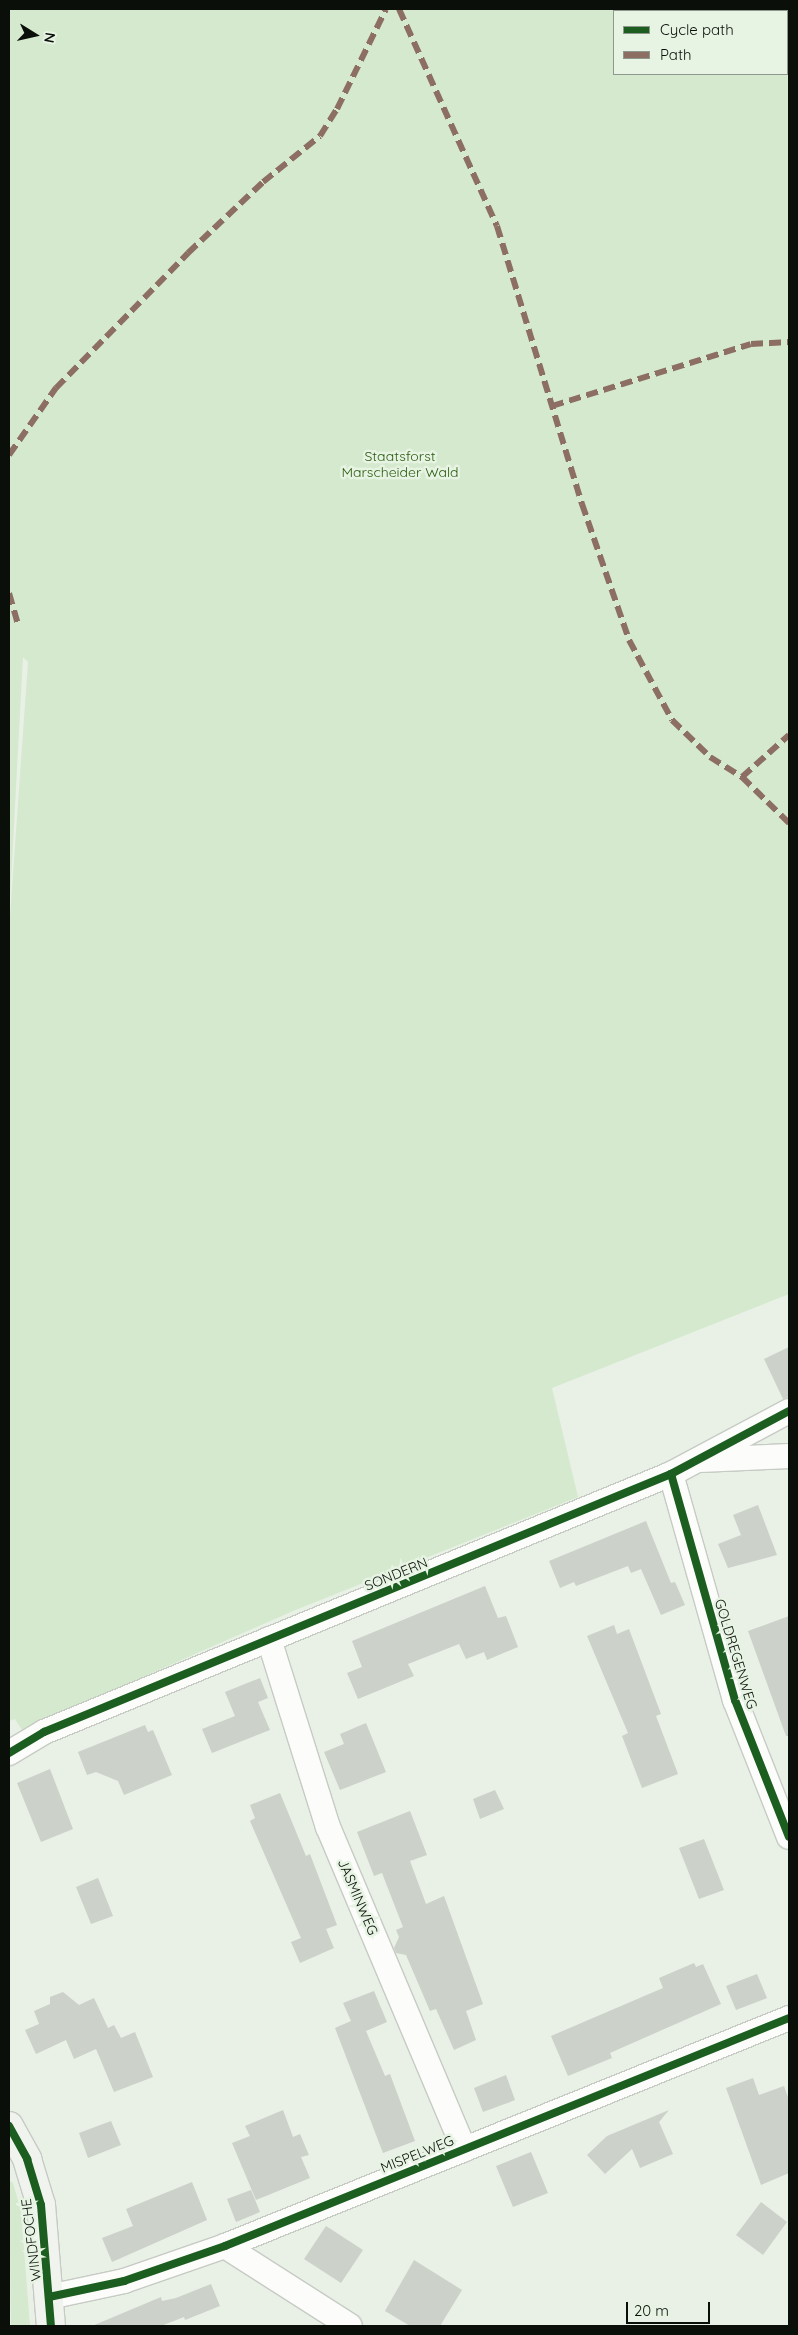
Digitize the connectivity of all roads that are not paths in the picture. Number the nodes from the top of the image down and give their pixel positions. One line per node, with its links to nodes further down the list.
1 (789, 1411): 3 (street, SONDERN)
2 (789, 1456): 3 (street)
3 (694, 1461): 4 (street, SONDERN)
4 (671, 1474): 5 (street, SONDERN); 7 (street, GOLDREGENWEG)
5 (269, 1639): 6 (street, SONDERN); 10 (street, JASMINWEG)
6 (9, 1753)
7 (789, 1837)
8 (789, 2018): 10 (street, MISPELWEG)
9 (9, 2126): 12 (main road, WINDFOCHE)
10 (464, 2149): 11 (street, MISPELWEG)
11 (225, 2246): 12 (street, MISPELWEG); 14 (street)
12 (49, 2297): 13 (main road, WINDFOCHE)
13 (51, 2326)
14 (350, 2326)

